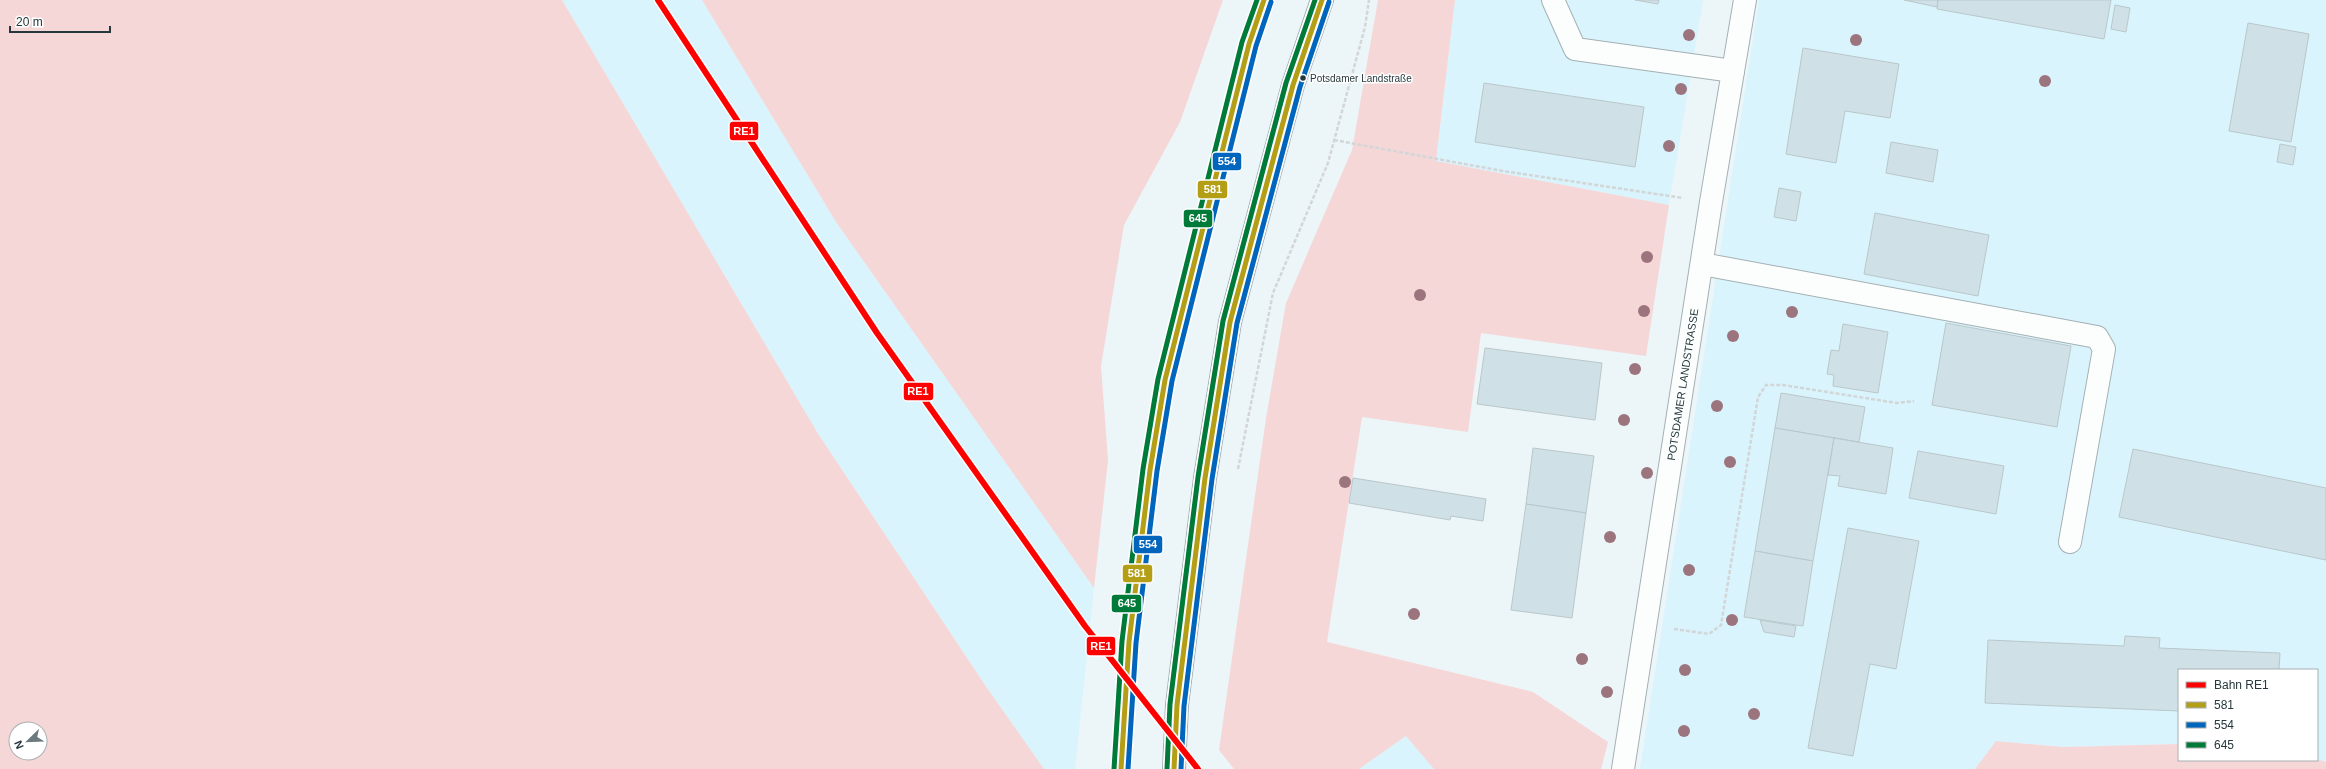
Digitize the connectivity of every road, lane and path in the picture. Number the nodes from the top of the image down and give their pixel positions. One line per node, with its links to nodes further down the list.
1 (1322, 0): 13 (street)
2 (1369, 0): 6 (path)
3 (1553, 0): 5 (street)
4 (1744, 0): 5 (street, POTSDAMER LANDSTRASSE)
5 (1733, 71): 7 (street, POTSDAMER LANDSTRASSE)
6 (1334, 140): 7 (path); 10 (path)
7 (1711, 202): 8 (street, POTSDAMER LANDSTRASSE)
8 (1702, 264): 11 (street); 12 (street, POTSDAMER LANDSTRASSE)
9 (1914, 401): 12 (path)
10 (1237, 473)
11 (2070, 542)
12 (1646, 624): 14 (street, POTSDAMER LANDSTRASSE)
13 (1174, 769)
14 (1624, 769)

